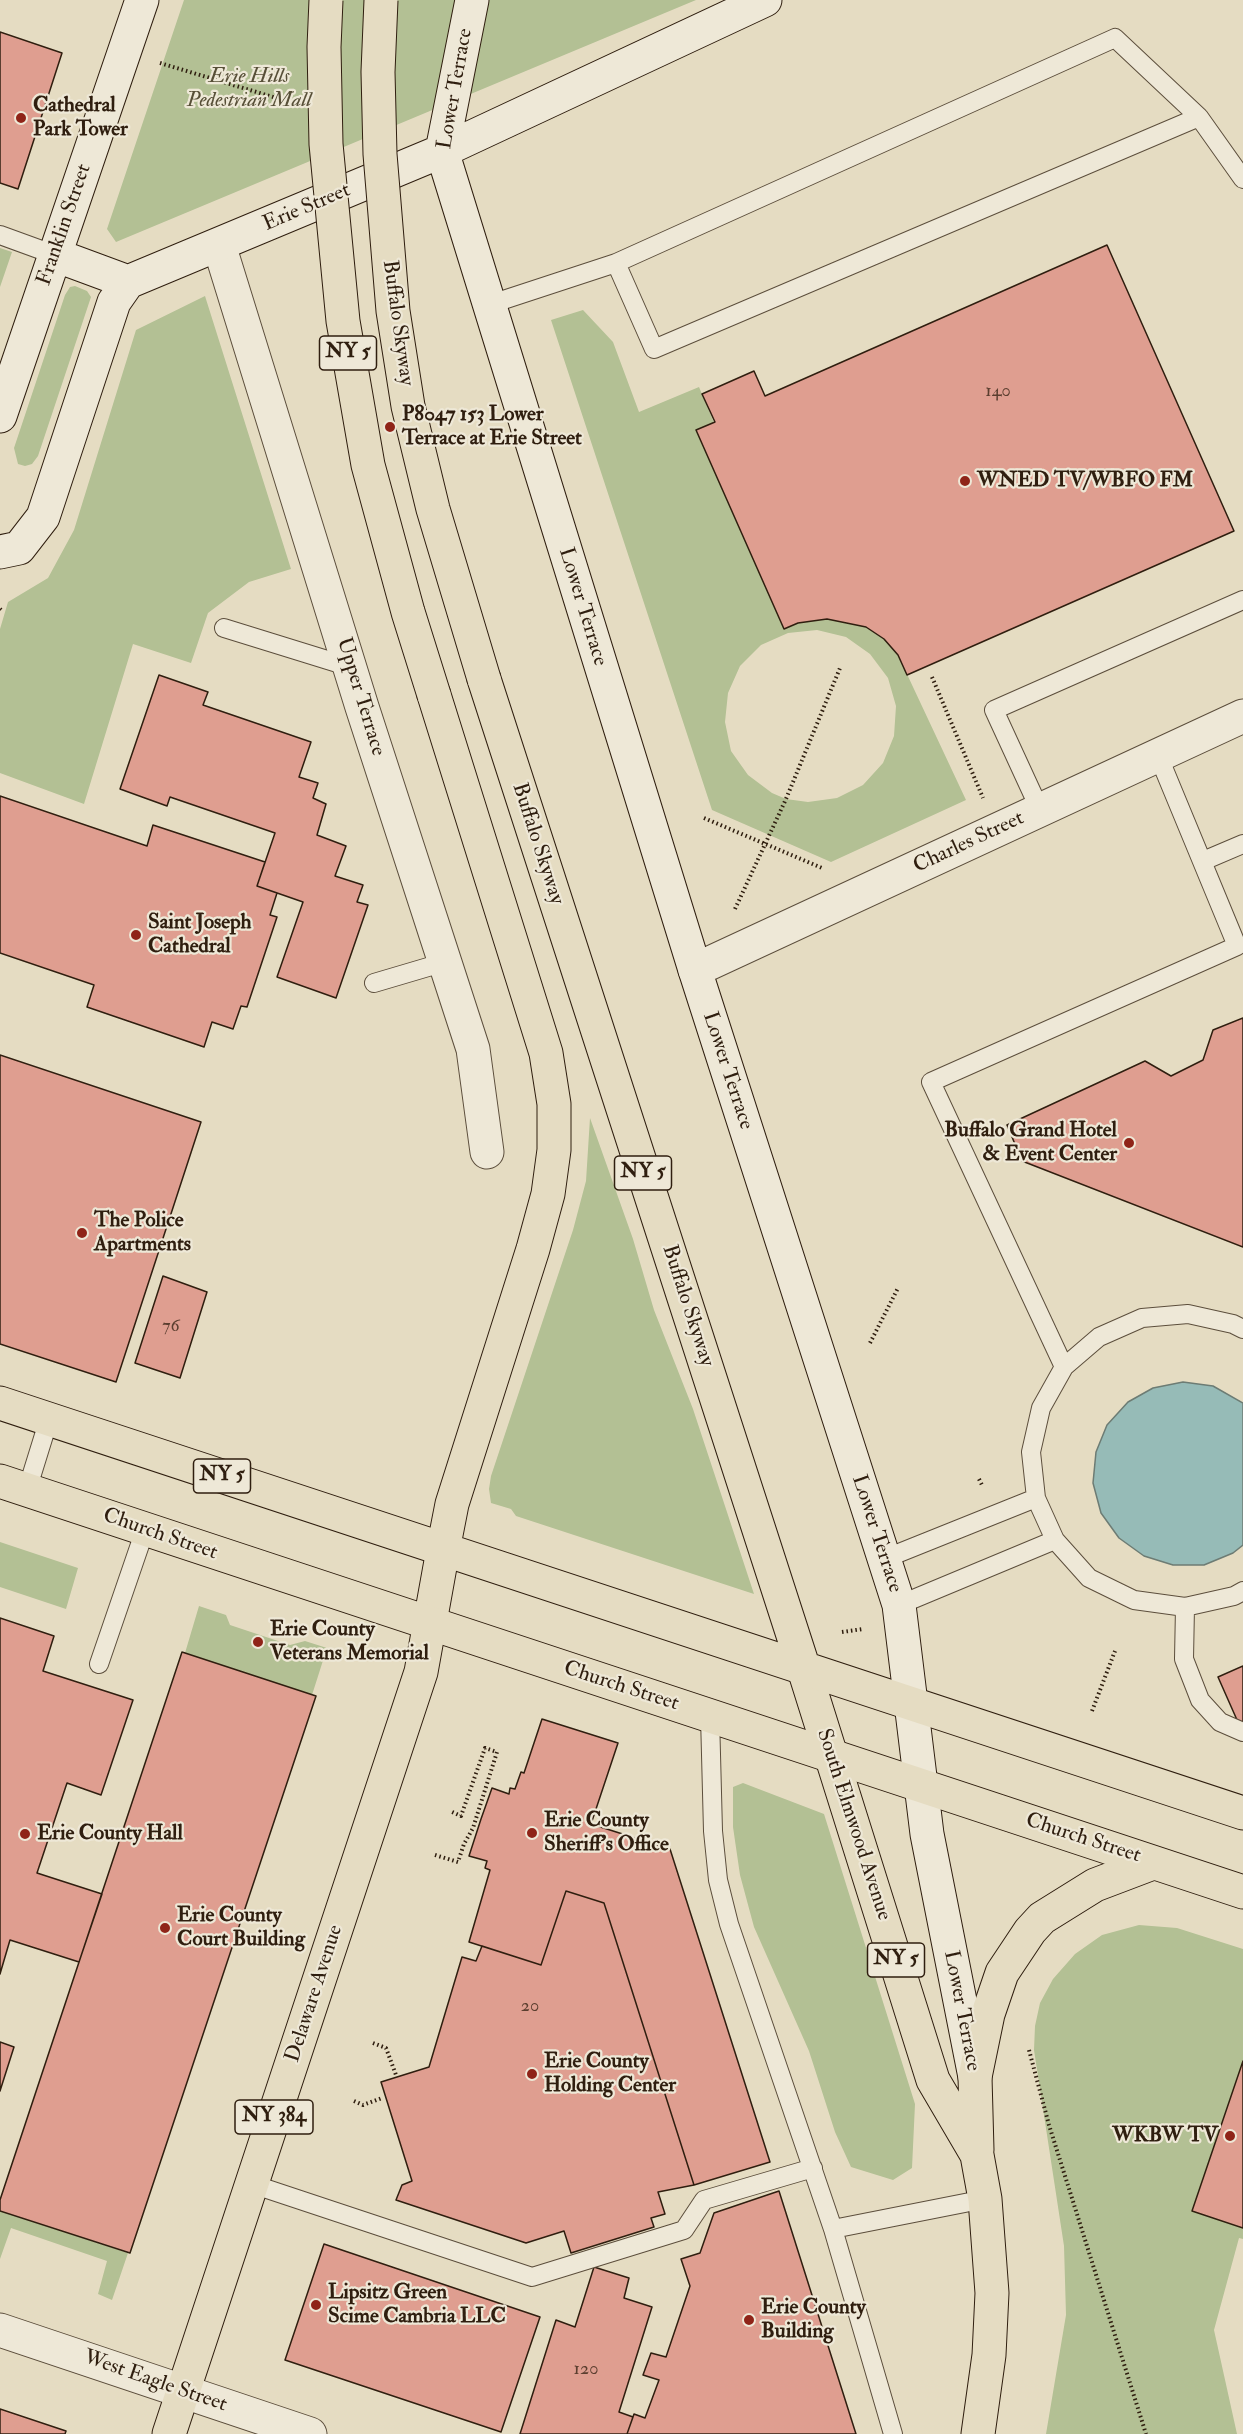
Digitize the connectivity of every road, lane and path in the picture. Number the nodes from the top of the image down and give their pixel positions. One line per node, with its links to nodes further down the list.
1 (142, 0): 13 (street, Franklin Street)
2 (326, 0): 48 (main road, NY 5, bridge)
3 (381, 0): 58 (main road, Buffalo Skyway / NY 5, bridge)
4 (472, 0): 9 (street, Lower Terrace)
5 (765, 0): 9 (street, Erie Street)
6 (152, 60): 7 (path)
7 (283, 100)
8 (1199, 117): 10 (lane); 14 (lane); 14 (lane)
9 (442, 151): 12 (street, Erie Street); 16 (street, Lower Terrace)
10 (1243, 178)
11 (0, 235): 13 (lane)
12 (219, 245): 15 (street, Erie Street); 21 (street, Upper Terrace)
13 (55, 255): 15 (street); 17 (street, Franklin Street)
14 (616, 262): 16 (lane)
15 (128, 282): 18 (street)
16 (488, 305): 35 (street, Lower Terrace)
17 (0, 416)
18 (0, 552)
19 (1243, 600): 27 (lane)
20 (224, 628): 21 (lane)
21 (350, 667): 34 (street, Upper Terrace)
22 (840, 668): 29 (path)
23 (932, 676): 26 (path)
24 (1243, 716): 25 (street, Charles Street)
25 (1158, 755): 27 (street, Charles Street); 31 (lane)
26 (984, 801)
27 (1040, 810): 35 (street, Charles Street)
28 (704, 818): 29 (path)
29 (765, 844): 32 (path); 33 (path)
30 (1243, 844): 31 (lane)
31 (1203, 861): 41 (lane)
32 (826, 869)
33 (734, 910)
34 (445, 962): 36 (lane); 37 (street, Upper Terrace)
35 (695, 970): 49 (street, Lower Terrace)
36 (374, 983)
37 (488, 1152)
38 (898, 1288): 40 (path)
39 (1243, 1329): 41 (lane)
40 (870, 1343)
41 (1064, 1367): 45 (lane)
42 (0, 1402): 43 (main road, NY 5)
43 (49, 1419): 44 (lane); 48 (main road, NY 5)
44 (13, 1486): 46 (main road, Church Street)
45 (1036, 1498): 47 (lane); 49 (lane)
46 (145, 1530): 53 (main road, Church Street); 57 (lane)
47 (1055, 1540): 51 (lane); 52 (lane)
48 (443, 1550): 53 (main road, Delaware Avenue / NY 384); 58 (main road, NY 5)
49 (884, 1559): 51 (street, Lower Terrace)
50 (1243, 1591): 52 (lane)
51 (899, 1605): 59 (street, Lower Terrace)
52 (1185, 1607): 62 (lane)
53 (429, 1625): 61 (main road, Church Street); 78 (main road, Delaware Avenue / NY 384)
54 (864, 1629): 55 (path)
55 (842, 1632)
56 (1115, 1651): 60 (path)
57 (99, 1664)
58 (803, 1666): 59 (main road, NY 5); 63 (main road, South Elmwood Avenue / NY 5)
59 (910, 1702): 64 (street, Lower Terrace); 66 (main road, NY 5)
60 (1092, 1711)
61 (710, 1716): 63 (main road, Church Street); 77 (lane)
62 (1243, 1732)
63 (830, 1757): 64 (main road, Church Street); 76 (main road, South Elmwood Avenue / NY 5)
64 (920, 1785): 68 (main road, Church Street); 73 (street, Lower Terrace)
65 (450, 1811): 67 (path)
66 (1243, 1813)
67 (435, 1855)
68 (1154, 1863): 69 (main road, Church Street); 73 (main road)
69 (1243, 1892)
70 (373, 2043): 72 (path)
71 (1029, 2050): 87 (path)
72 (396, 2075)
73 (975, 2077): 76 (main road, Lower Terrace)
74 (382, 2098): 75 (path)
75 (354, 2101)
76 (977, 2155): 79 (main road, South Elmwood Avenue / NY 5)
77 (813, 2168): 78 (lane); 80 (lane)
78 (252, 2184): 82 (main road, Delaware Avenue / NY 384)
79 (985, 2199): 80 (lane); 86 (main road, South Elmwood Avenue / NY 5)
80 (833, 2229): 85 (lane)
81 (0, 2330): 82 (street, West Eagle Street)
82 (183, 2391): 83 (main road, Delaware Avenue / NY 384); 84 (street, West Eagle Street)
83 (169, 2434)
84 (310, 2434)
85 (893, 2434)
86 (978, 2434)
87 (1146, 2434)

